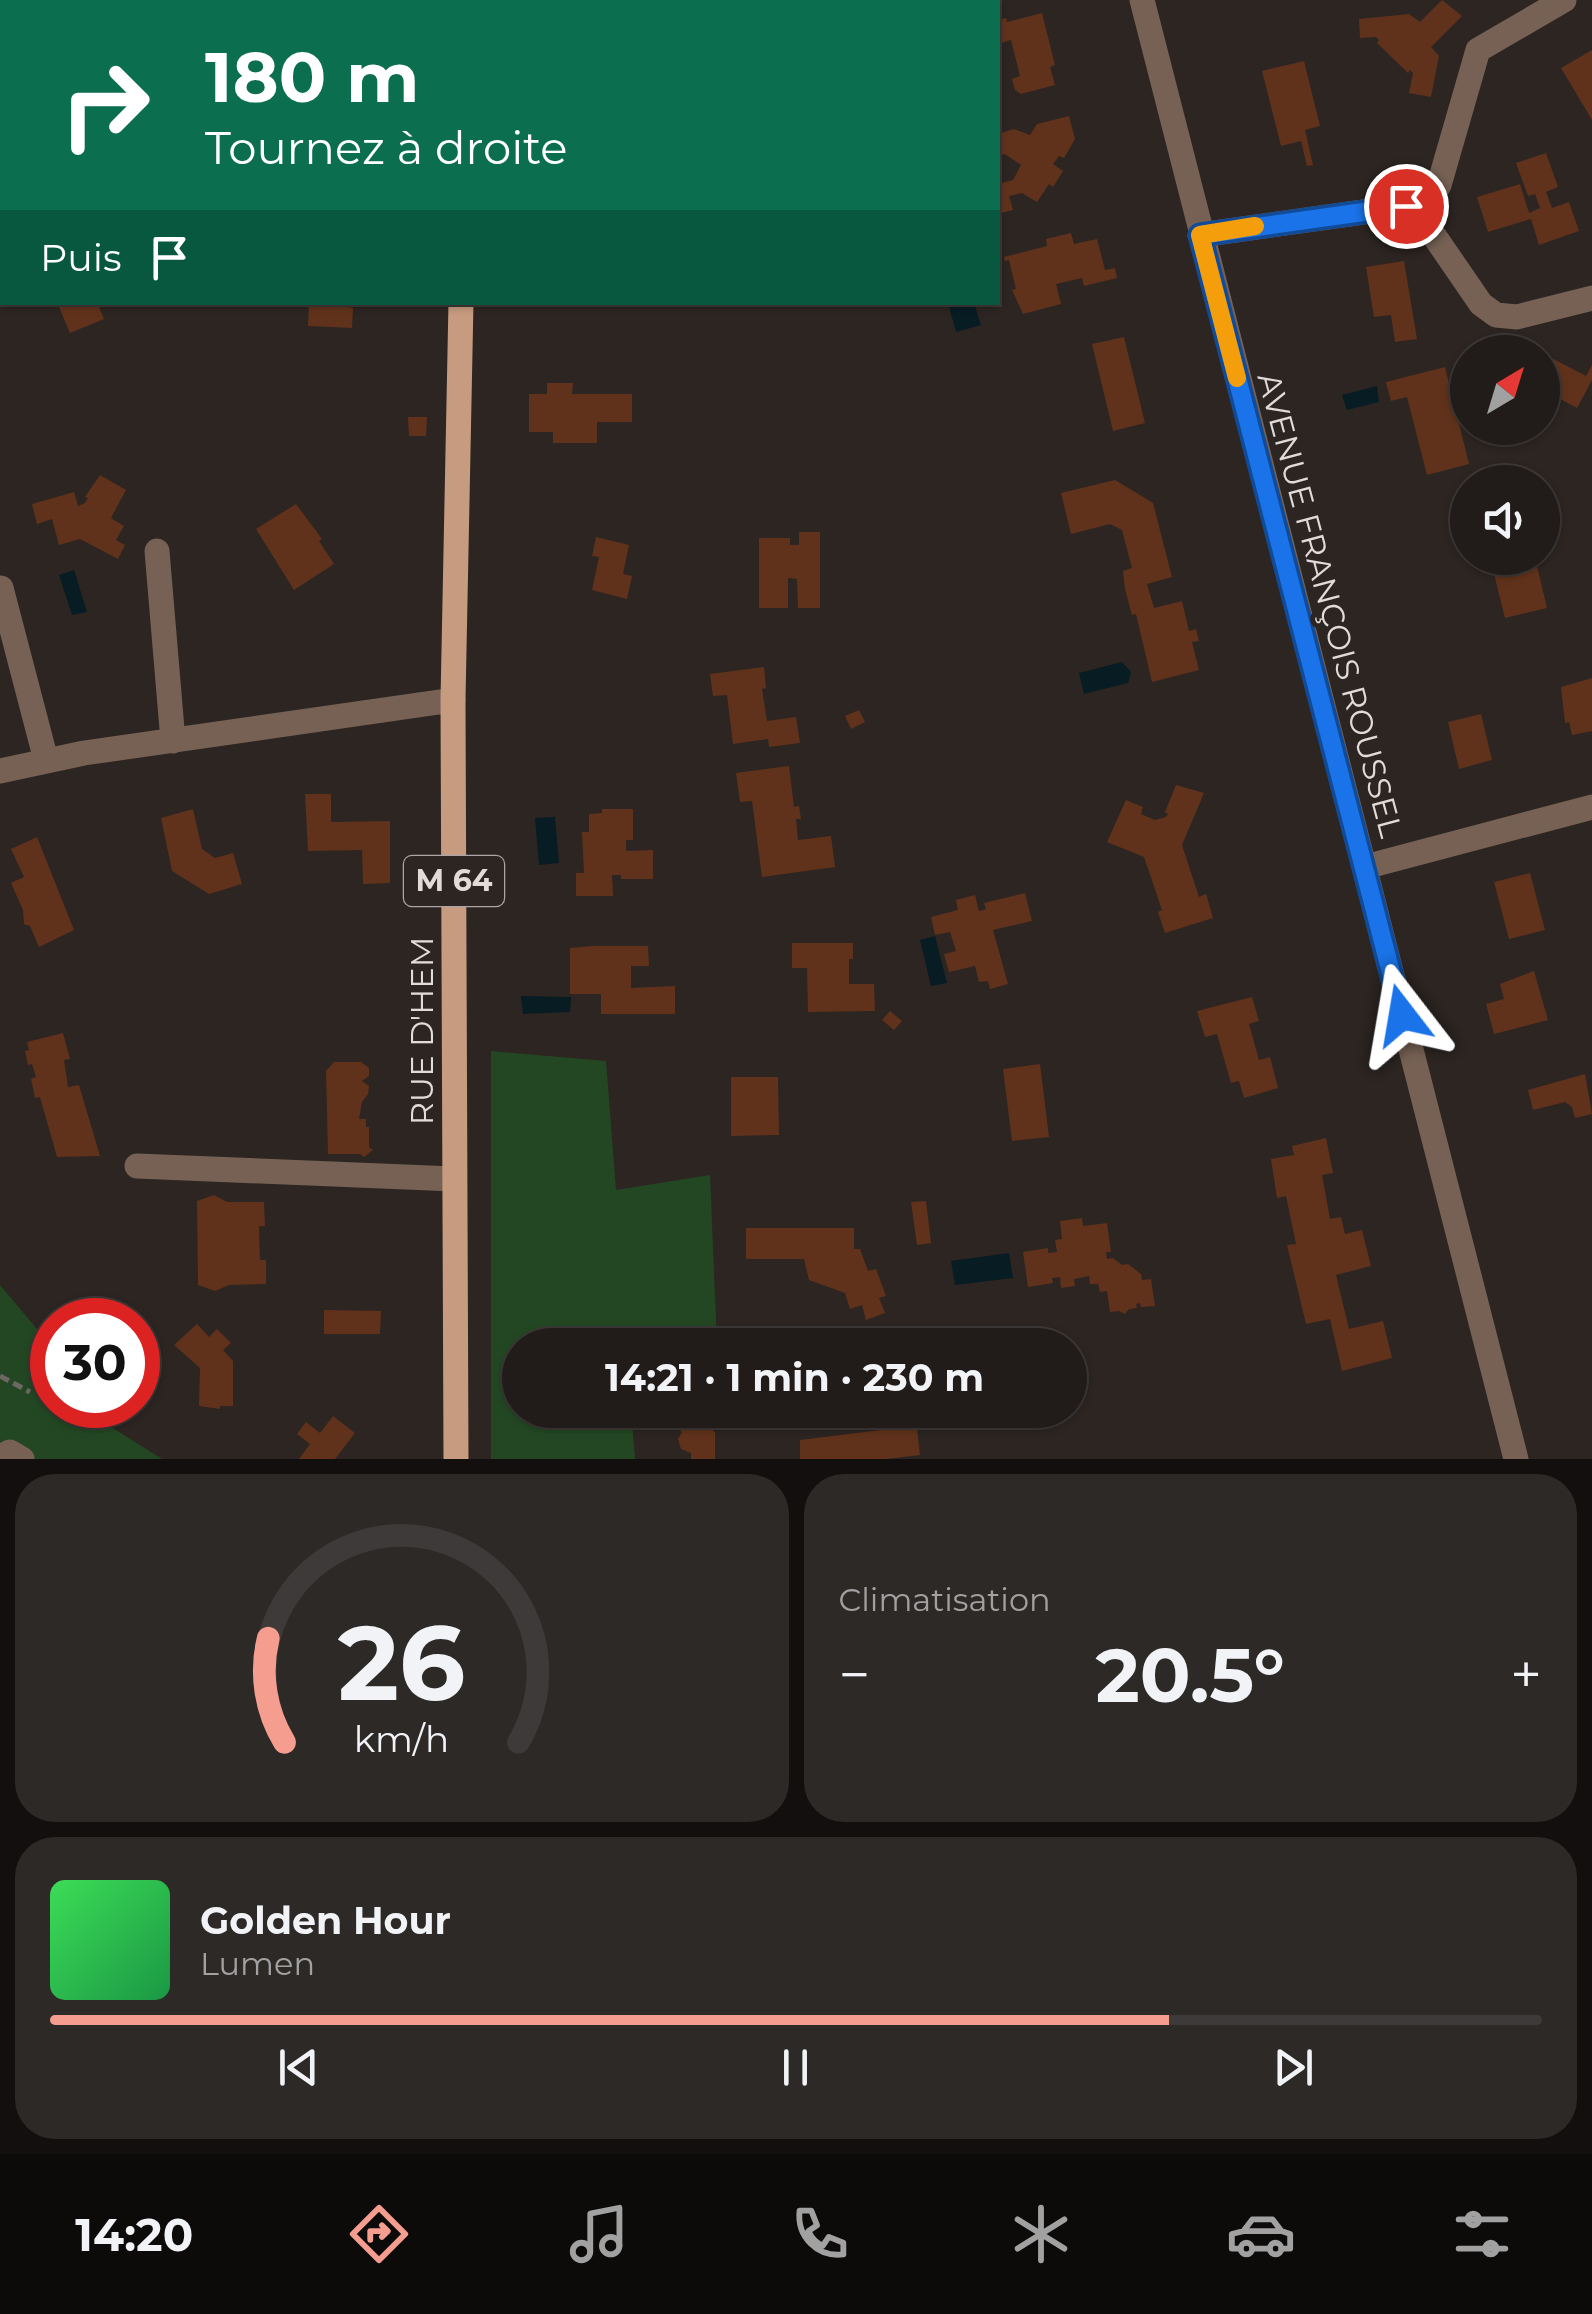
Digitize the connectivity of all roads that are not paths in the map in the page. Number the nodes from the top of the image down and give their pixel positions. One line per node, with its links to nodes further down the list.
1 (1142, 0): 4 (street, AVENUE FRANÇOIS ROUSSEL)
2 (1564, 0): 3 (street)
3 (1417, 216): 4 (street); 5 (street)
4 (1200, 235): 14 (street, AVENUE FRANÇOIS ROUSSEL)
5 (1592, 298)
6 (461, 305): 9 (main road, RUE D'HEM / M 64)
7 (157, 551): 10 (street)
8 (0, 588): 11 (street)
9 (453, 700): 10 (street); 16 (main road, RUE D'HEM / M 64)
10 (173, 741): 11 (street)
11 (46, 760): 12 (street)
12 (0, 771)
13 (1592, 807): 14 (street)
14 (1365, 867): 20 (street, AVENUE FRANÇOIS ROUSSEL)
15 (137, 1166): 16 (street)
16 (454, 1180): 19 (main road, RUE D'HEM / M 64)
17 (0, 1457): 18 (street)
18 (22, 1459)
19 (456, 1459)
20 (1516, 1459)

